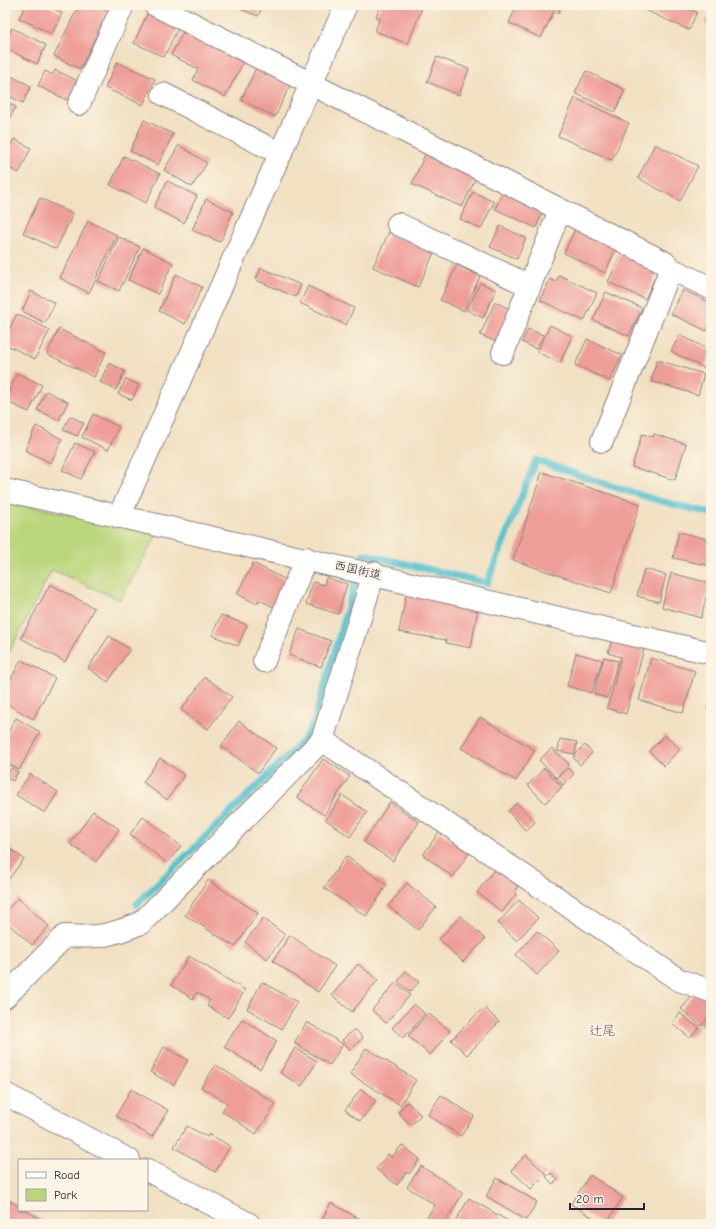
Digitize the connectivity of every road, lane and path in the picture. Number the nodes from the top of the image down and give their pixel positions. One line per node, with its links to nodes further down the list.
1 (123, 5): 6 (street)
2 (155, 5): 4 (street)
3 (346, 5): 4 (street)
4 (311, 85): 7 (street); 8 (street)
5 (163, 94): 7 (street)
6 (79, 104)
7 (281, 154): 16 (street)
8 (560, 210): 10 (street); 11 (street)
9 (398, 224): 11 (street)
10 (671, 269): 12 (street); 14 (street)
11 (530, 286): 13 (street)
12 (711, 288)
13 (504, 353)
14 (602, 441)
15 (5, 490): 16 (street, 西国街道)
16 (119, 517): 17 (street, 西国街道)
17 (306, 558): 18 (street, 西国街道); 20 (street)
18 (374, 574): 19 (street, 西国街道); 21 (street)
19 (711, 652)
20 (264, 661)
21 (322, 740): 22 (street); 23 (street)
22 (711, 991)
23 (5, 997)
24 (5, 1094): 25 (street)
25 (127, 1159)
26 (148, 1171): 27 (street)
27 (249, 1224)

